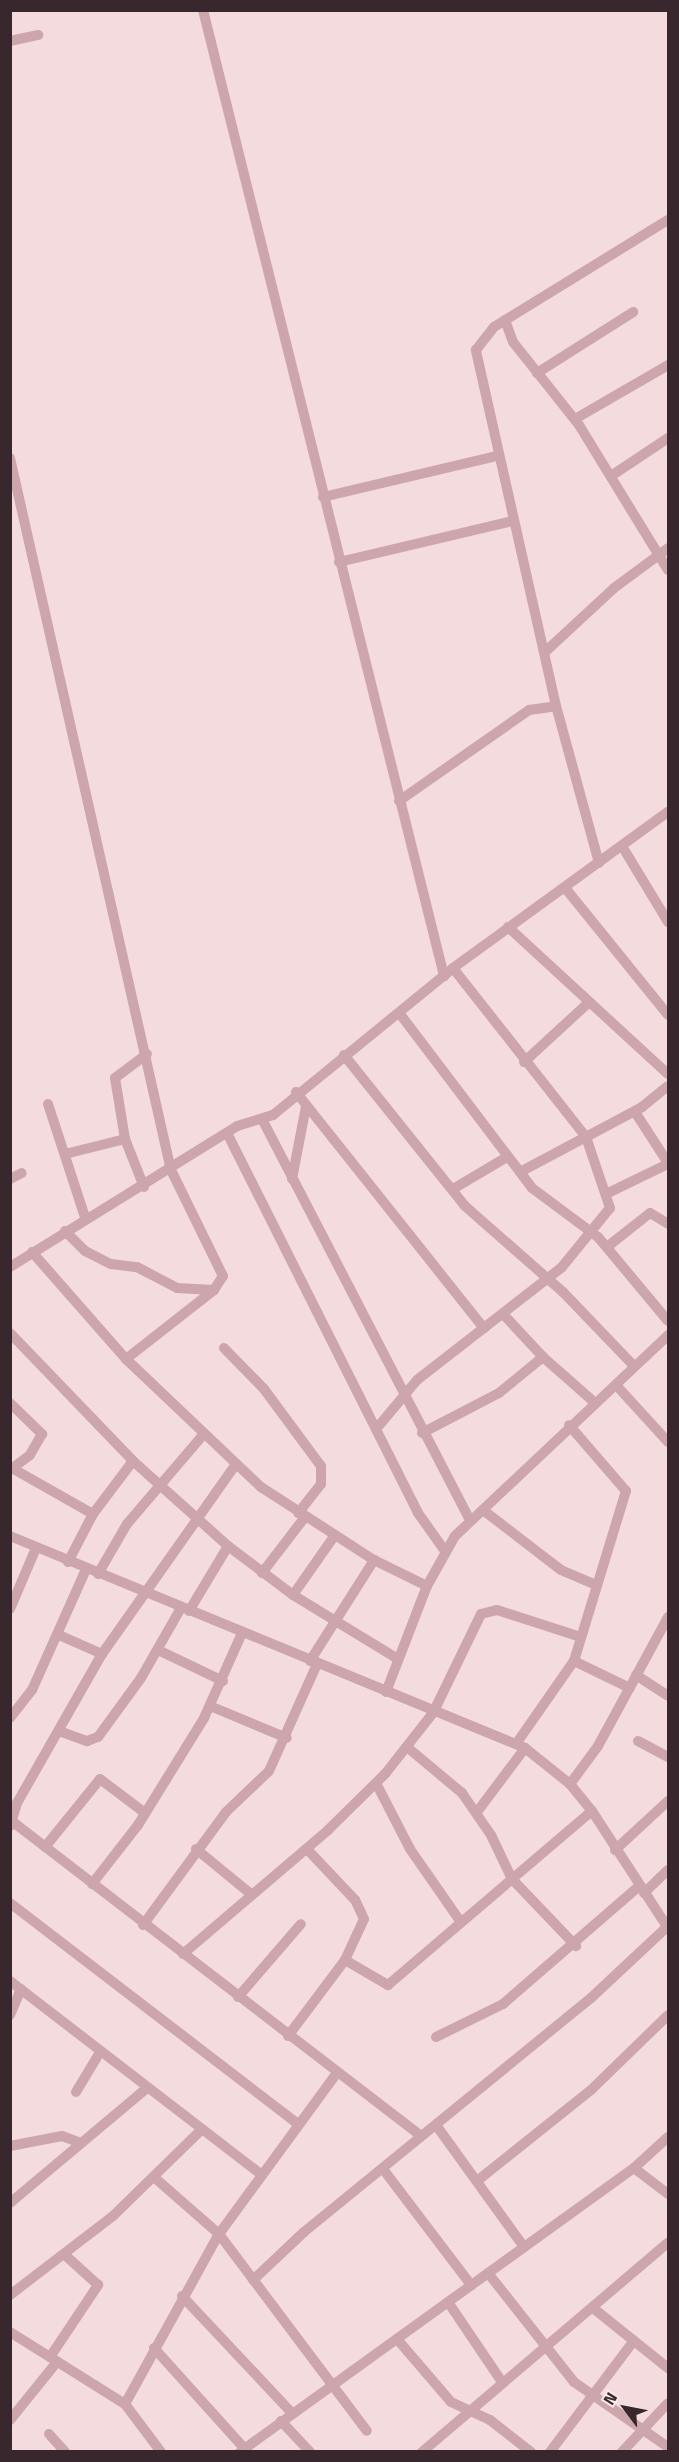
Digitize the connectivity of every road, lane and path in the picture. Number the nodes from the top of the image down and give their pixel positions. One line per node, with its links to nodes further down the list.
1 (203, 10): 14 (street)
2 (38, 35): 3 (street)
3 (10, 41)
4 (668, 220): 6 (street)
5 (633, 312): 8 (street)
6 (505, 320): 8 (street); 11 (street)
7 (669, 365): 9 (street)
8 (537, 373): 9 (street)
9 (575, 419): 13 (street)
10 (669, 438): 13 (street)
11 (497, 456): 14 (street); 15 (street)
12 (10, 458): 34 (street)
13 (611, 476): 17 (street)
14 (323, 497): 18 (street)
15 (513, 521): 18 (street); 20 (street)
16 (669, 548): 17 (street)
17 (659, 555): 19 (street); 20 (street)
18 (339, 562): 22 (street)
19 (669, 570)
20 (545, 652): 21 (street)
21 (556, 706): 22 (street); 25 (street)
22 (399, 801): 30 (street)
23 (669, 812): 24 (street)
24 (622, 846): 25 (street); 27 (street)
25 (599, 863): 26 (street)
26 (566, 889): 28 (street); 33 (street)
27 (669, 922)
28 (508, 927): 29 (street); 31 (street)
29 (453, 968): 30 (street); 36 (street)
30 (444, 976): 32 (street)
31 (586, 1004): 36 (street); 37 (street)
32 (400, 1014): 35 (street); 48 (street)
33 (669, 1015)
34 (147, 1054): 46 (street); 50 (street)
35 (344, 1055): 39 (street); 56 (street)
36 (524, 1062): 45 (street)
37 (669, 1074)
38 (669, 1086): 42 (street)
39 (296, 1092): 41 (street); 43 (street)
40 (48, 1104): 47 (street)
41 (306, 1106): 54 (street); 69 (street)
42 (635, 1112): 45 (street); 49 (street)
43 (262, 1119): 44 (street); 54 (street)
44 (226, 1133): 50 (street); 81 (street)
45 (586, 1137): 51 (street); 57 (street)
46 (125, 1139): 47 (street); 55 (street)
47 (65, 1154): 58 (street)
48 (507, 1157): 51 (street); 56 (street)
49 (669, 1163): 57 (street)
50 (171, 1170): 55 (street); 66 (street)
51 (520, 1172): 61 (street)
52 (22, 1173): 53 (street)
53 (10, 1179)
54 (292, 1180): 77 (street)
55 (144, 1187): 58 (street)
56 (453, 1189): 65 (street)
57 (608, 1193): 61 (street)
58 (86, 1217): 60 (street)
59 (669, 1224): 62 (street)
60 (64, 1231): 63 (street); 66 (street)
61 (594, 1234): 62 (street); 65 (street)
62 (607, 1247): 68 (street)
63 (32, 1252): 64 (street); 74 (street)
64 (10, 1268)
65 (549, 1279): 67 (street); 75 (street)
66 (214, 1290): 74 (street)
67 (503, 1314): 69 (street); 73 (street)
68 (669, 1320)
69 (484, 1328): 77 (street)
70 (10, 1333): 85 (street)
71 (666, 1341): 75 (street)
72 (224, 1348): 92 (street)
73 (543, 1357): 78 (street); 82 (street)
74 (126, 1359): 83 (street)
75 (633, 1365): 76 (street)
76 (616, 1385): 78 (street); 84 (street)
77 (402, 1394): 81 (street); 82 (street)
78 (594, 1402): 80 (street)
79 (10, 1403): 87 (street)
80 (569, 1425): 89 (street); 104 (street)
81 (377, 1428): 98 (street)
82 (422, 1433): 93 (street)
83 (204, 1434): 86 (street); 88 (street)
84 (669, 1442)
85 (133, 1461): 88 (street); 90 (street)
86 (236, 1464): 91 (street); 92 (street)
87 (11, 1469): 90 (street)
88 (158, 1485): 91 (street); 103 (street)
89 (483, 1510): 93 (street); 104 (street)
90 (93, 1514): 100 (street)
91 (195, 1515): 96 (street); 106 (street)
92 (301, 1515): 95 (street); 102 (street)
93 (470, 1520): 98 (street)
94 (10, 1536): 97 (street)
95 (335, 1536): 99 (street); 107 (street)
96 (228, 1546): 102 (street); 109 (street)
97 (36, 1548): 100 (street); 108 (street)
98 (445, 1551): 105 (street)
99 (374, 1560): 105 (street); 111 (street)
100 (68, 1562): 101 (street)
101 (86, 1569): 103 (street); 114 (street)
102 (262, 1573): 107 (street)
103 (98, 1574): 106 (street)
104 (594, 1584): 115 (street)
105 (427, 1586): 118 (street)
106 (147, 1594): 109 (street); 117 (street)
107 (293, 1595): 111 (street)
108 (10, 1609)
109 (185, 1609): 113 (street); 116 (street)
110 (669, 1617): 112 (street)
111 (333, 1621): 118 (street); 120 (street)
112 (665, 1630): 121 (street)
113 (242, 1633): 120 (street); 122 (street)
114 (59, 1635): 117 (street); 128 (street)
115 (581, 1637): 119 (street); 127 (street)
116 (158, 1650): 122 (street); 129 (street)
117 (102, 1654): 129 (street)
118 (398, 1659): 124 (street)
119 (573, 1661): 123 (street); 132 (street)
120 (314, 1662): 124 (street); 130 (street)
121 (636, 1675): 123 (street); 125 (street)
122 (223, 1681): 126 (street)
123 (630, 1688): 136 (street)
124 (386, 1692): 127 (street)
125 (669, 1696)
126 (210, 1706): 130 (street); 141 (street)
127 (433, 1713): 132 (street); 133 (street)
128 (10, 1718)
129 (59, 1731): 137 (street)
130 (287, 1738): 144 (street)
131 (638, 1741): 134 (street)
132 (520, 1746): 136 (street); 140 (street)
133 (407, 1747): 135 (street); 140 (street)
134 (669, 1758)
135 (376, 1783): 145 (street); 153 (street)
136 (570, 1784): 139 (street)
137 (14, 1800): 142 (street)
138 (669, 1801): 146 (street)
139 (592, 1811): 146 (street); 148 (street)
140 (477, 1812): 148 (street)
141 (145, 1813): 143 (street); 149 (street)
142 (12, 1824): 143 (street)
143 (45, 1846): 149 (street)
144 (196, 1849): 151 (street); 155 (street)
145 (307, 1849): 151 (street); 159 (street)
146 (615, 1850): 150 (street)
147 (669, 1870): 150 (street)
148 (512, 1880): 153 (street); 157 (street)
149 (92, 1884): 155 (street)
150 (641, 1890): 156 (street); 157 (street)
151 (252, 1895): 158 (street)
152 (10, 1903): 171 (street)
153 (460, 1921): 159 (street)
154 (301, 1924): 162 (street)
155 (143, 1925): 158 (street)
156 (668, 1927): 172 (street)
157 (576, 1946): 166 (street)
158 (183, 1954): 162 (street)
159 (345, 1960): 165 (street)
160 (10, 1981): 161 (street)
161 (21, 1989): 163 (street); 167 (street)
162 (238, 1997): 165 (street)
163 (10, 2015)
164 (669, 2015): 182 (street)
165 (288, 2036): 168 (street)
166 (436, 2037)
167 (100, 2052): 169 (street); 170 (street)
168 (336, 2074): 171 (street); 174 (street)
169 (147, 2088): 173 (street); 176 (street)
170 (76, 2092)
171 (298, 2124): 180 (street)
172 (436, 2125): 174 (street); 182 (street)
173 (202, 2129): 180 (street); 181 (street)
174 (422, 2136): 179 (street)
175 (669, 2137): 178 (street)
176 (81, 2143): 177 (street); 184 (street)
177 (10, 2146)
178 (634, 2168): 183 (street); 187 (street)
179 (383, 2169): 190 (street); 191 (street)
180 (261, 2174): 185 (street)
181 (155, 2178): 185 (street); 188 (street)
182 (477, 2181): 187 (street)
183 (669, 2194)
184 (10, 2203)
185 (219, 2234): 190 (street); 193 (street)
186 (669, 2243): 195 (street)
187 (524, 2247): 189 (street)
188 (65, 2255): 192 (street); 201 (street)
189 (488, 2273): 191 (street); 200 (street)
190 (253, 2280): 204 (street)
191 (471, 2285): 194 (street)
192 (10, 2295)
193 (182, 2296): 199 (street); 209 (street)
194 (448, 2302): 197 (street); 203 (street)
195 (593, 2308): 198 (street); 200 (street)
196 (10, 2332): 201 (street)
197 (397, 2338): 204 (street); 210 (street)
198 (633, 2342): 202 (street); 205 (street)
199 (154, 2348): 207 (street); 217 (street)
200 (543, 2349): 203 (street); 205 (street)
201 (54, 2359): 207 (street); 208 (street)
202 (669, 2368)
203 (502, 2382): 210 (street)
204 (328, 2386): 209 (street); 213 (street)
205 (589, 2394): 214 (street); 223 (street)
206 (669, 2403): 214 (street)
207 (125, 2404): 219 (street)
208 (14, 2407): 211 (street)
209 (292, 2413): 212 (street)
210 (467, 2413): 221 (street); 222 (street)
211 (10, 2420)
212 (280, 2421): 217 (street); 220 (street)
213 (367, 2431)
214 (641, 2431): 216 (street); 224 (street)
215 (48, 2434): 218 (street)
216 (668, 2446)
217 (242, 2450)
218 (65, 2451)
219 (162, 2451)
220 (310, 2451)
221 (422, 2451)
222 (531, 2451)
223 (550, 2451)
224 (622, 2451)

